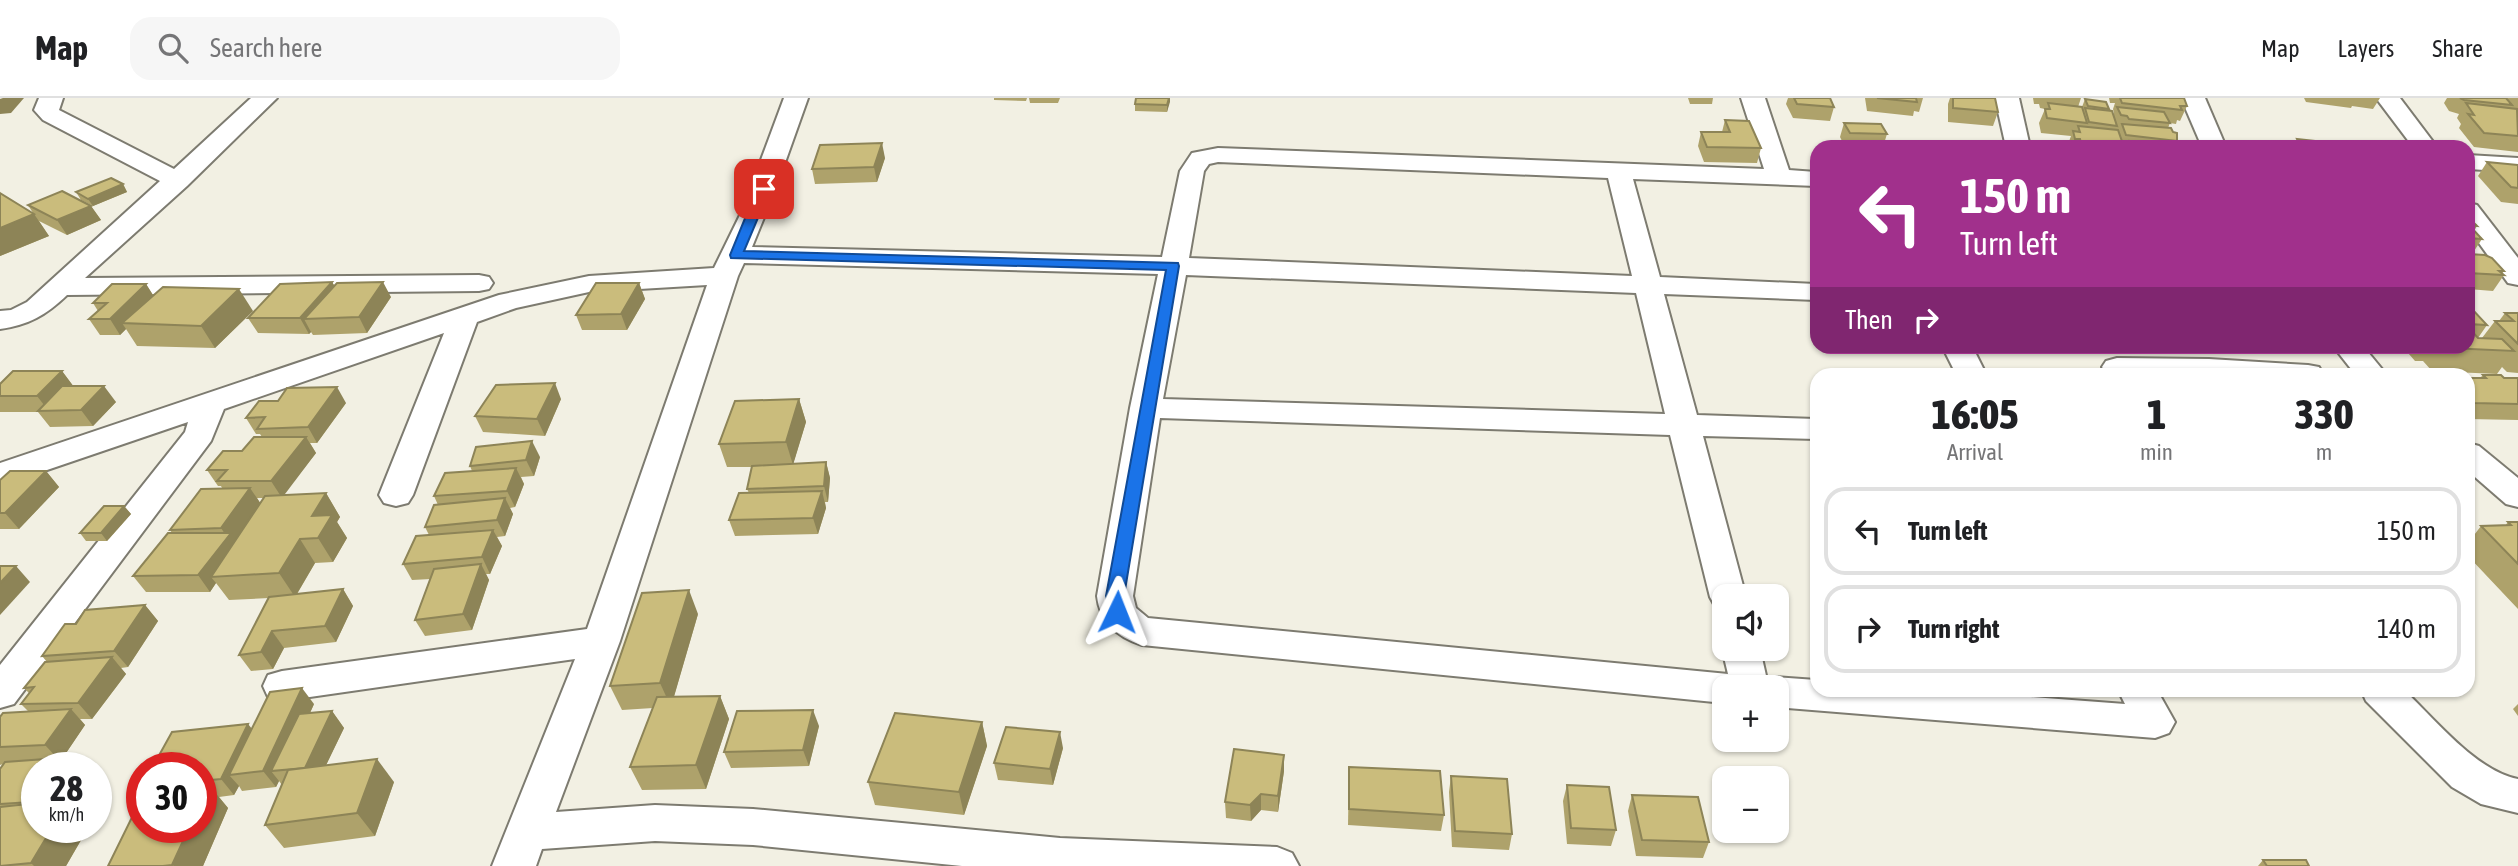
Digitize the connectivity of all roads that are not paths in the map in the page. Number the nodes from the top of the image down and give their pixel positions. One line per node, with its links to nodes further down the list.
1 (51, 98): 16 (street)
2 (265, 98): 16 (street)
3 (796, 98): 18 (street)
4 (1753, 98): 14 (street)
5 (2007, 98): 8 (street)
6 (2193, 98): 9 (street)
7 (2388, 98): 10 (street)
8 (2016, 140)
9 (2211, 140)
10 (2420, 140)
11 (2475, 162): 12 (street)
12 (2518, 165)
13 (1619, 172): 14 (street); 19 (street); 22 (street)
14 (1779, 177): 15 (street)
15 (1810, 179)
16 (177, 181): 23 (street)
17 (2475, 220): 20 (street)
18 (730, 265): 19 (street); 25 (street); 40 (street)
19 (1173, 266): 22 (street); 32 (street)
20 (2518, 277)
21 (479, 283): 23 (street)
22 (1648, 286): 24 (street); 33 (street)
23 (61, 288): 26 (street)
24 (1810, 292)
25 (464, 318): 31 (street); 37 (street)
26 (0, 320)
27 (2354, 354): 30 (street)
28 (2114, 363): 29 (street)
29 (2209, 368)
30 (2366, 368)
31 (209, 406): 36 (street); 43 (street)
32 (1146, 408): 33 (street); 42 (street)
33 (1686, 426): 34 (street); 39 (street)
34 (1810, 429)
35 (2475, 460): 38 (street)
36 (0, 475)
37 (396, 495)
38 (2518, 496)
39 (1725, 584)
40 (601, 641): 41 (street); 50 (street)
41 (282, 686)
42 (1712, 687)
43 (0, 693)
44 (1789, 693): 45 (street)
45 (1810, 695)
46 (1839, 697): 47 (street)
47 (2141, 697)
48 (2387, 697): 49 (street)
49 (2518, 796)
50 (521, 849): 51 (street)
51 (1277, 866)

